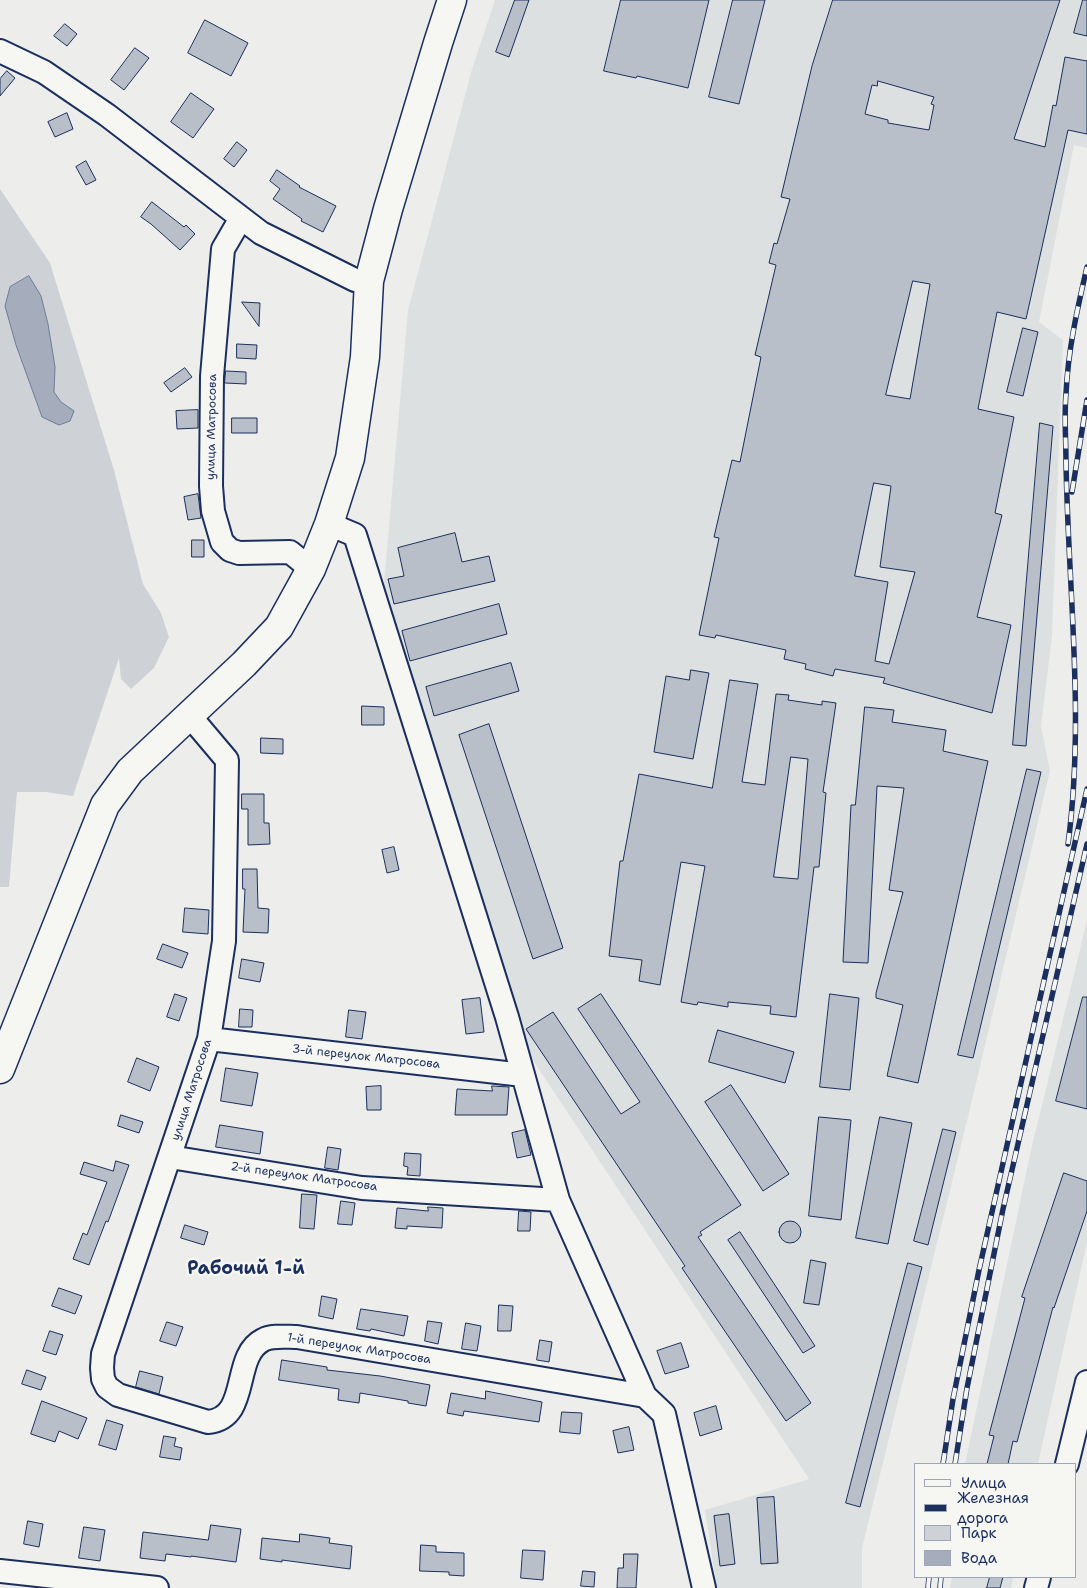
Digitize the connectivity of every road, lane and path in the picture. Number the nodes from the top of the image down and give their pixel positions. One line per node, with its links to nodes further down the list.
1 (452, 0): 4 (main road)
2 (0, 50): 3 (street)
3 (241, 218): 4 (street); 6 (street, улица Матросова)
4 (369, 281): 5 (main road)
5 (329, 524): 6 (main road); 10 (street)
6 (311, 569): 7 (main road)
7 (189, 715): 8 (street, улица Матросова); 9 (main road)
8 (209, 1039): 10 (street, 3-й переулок Матросова); 11 (street, улица Матросова)
9 (0, 1069)
10 (523, 1075): 12 (street)
11 (170, 1157): 12 (street, 2-й переулок Матросова); 13 (street, улица Матросова)
12 (558, 1200): 15 (street)
13 (103, 1379): 15 (street, 1-й переулок Матросова)
14 (1087, 1382): 16 (street)
15 (645, 1396): 19 (street)
16 (1067, 1463)
17 (0, 1571): 18 (street)
18 (157, 1588)
19 (704, 1588)

